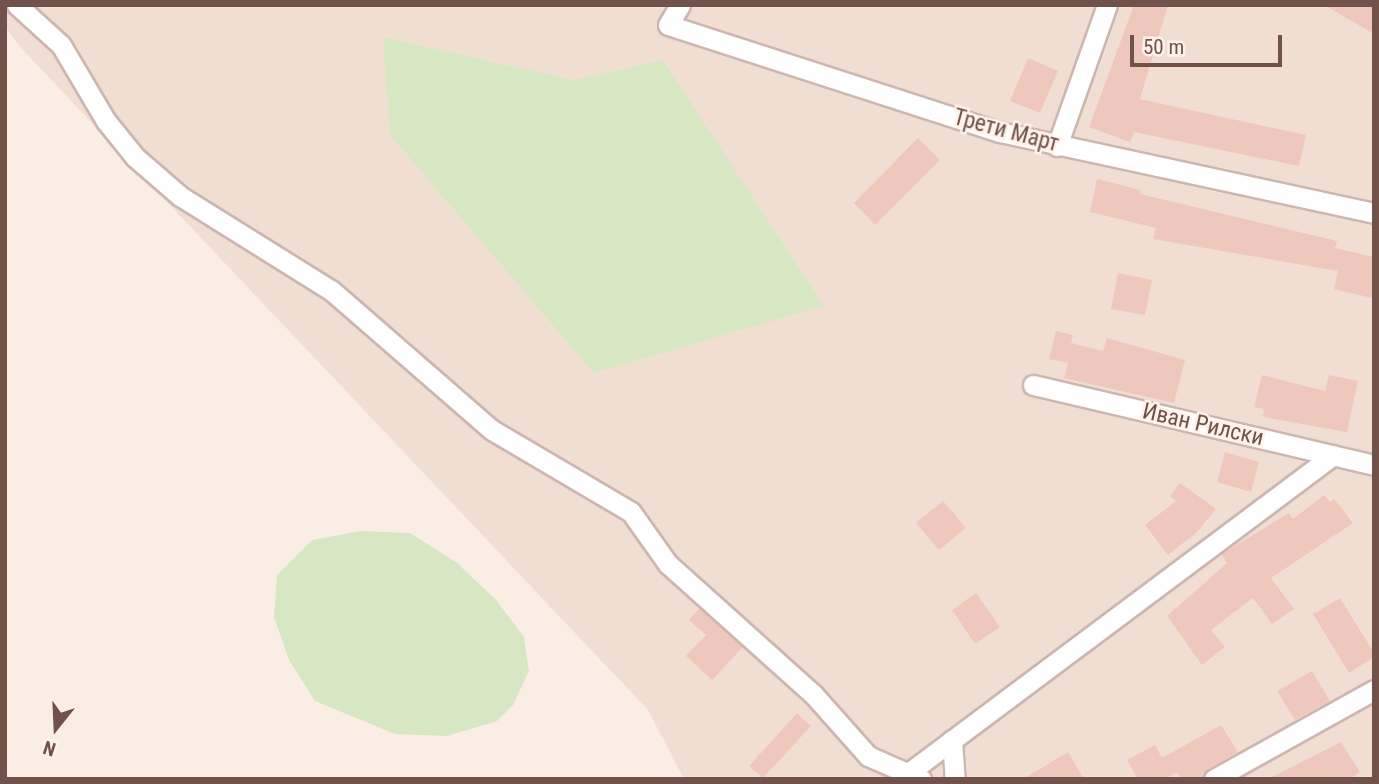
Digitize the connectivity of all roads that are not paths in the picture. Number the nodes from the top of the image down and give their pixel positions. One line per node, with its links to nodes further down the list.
1 (17, 5): 11 (street)
2 (681, 5): 4 (street, Трети Март)
3 (1107, 5): 4 (street)
4 (1058, 146): 5 (street, Трети Март)
5 (1374, 213)
6 (1033, 385): 7 (street, Иван Рилски)
7 (1332, 456): 8 (street, Иван Рилски); 10 (street)
8 (1374, 465)
9 (1374, 690): 13 (street)
10 (952, 740): 11 (street); 12 (street)
11 (914, 776)
12 (955, 779)
13 (1214, 779)

